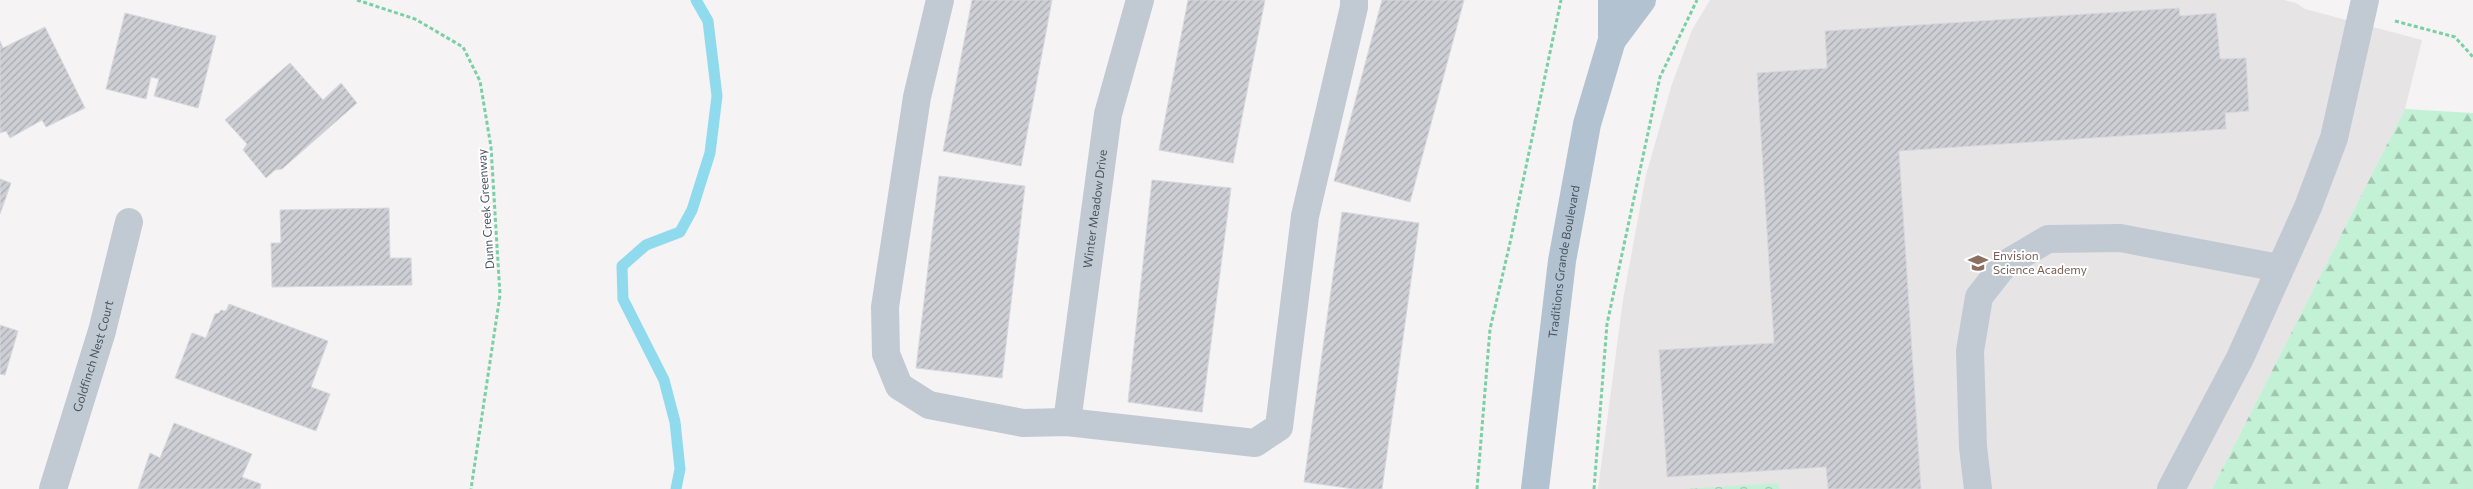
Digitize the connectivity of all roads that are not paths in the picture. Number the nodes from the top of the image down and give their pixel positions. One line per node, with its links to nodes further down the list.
1 (940, 0): 10 (street)
2 (1140, 0): 10 (street, Winter Meadow Drive)
3 (1354, 0): 10 (street)
4 (1612, 0): 7 (main road, Traditions Grande Boulevard)
5 (1642, 0): 7 (main road, Traditions Grande Boulevard)
6 (2364, 0): 9 (street)
7 (1612, 40): 12 (main road, Traditions Grande Boulevard)
8 (129, 222): 11 (street, Goldfinch Nest Court)
9 (2279, 268): 13 (street); 14 (street)
10 (1067, 422)
11 (53, 489)
12 (1535, 489)
13 (1978, 489)
14 (2171, 489)

